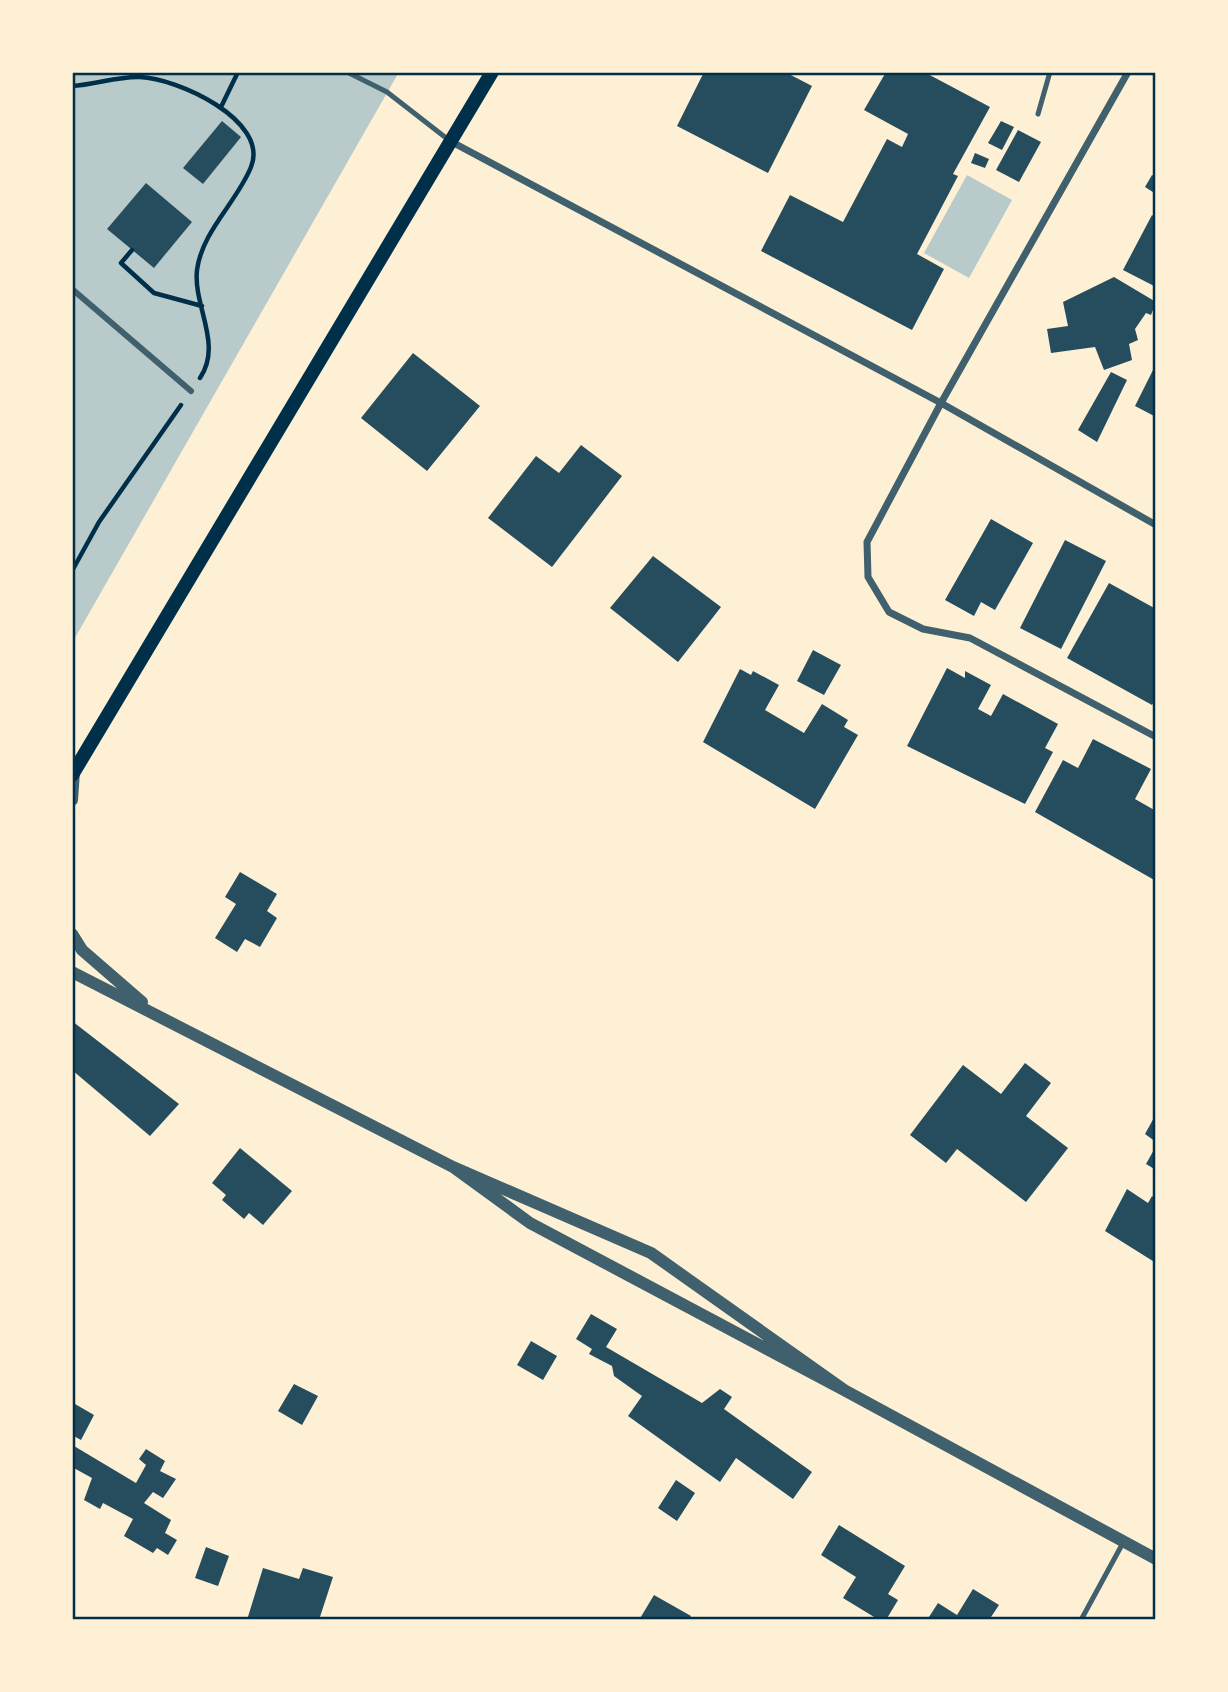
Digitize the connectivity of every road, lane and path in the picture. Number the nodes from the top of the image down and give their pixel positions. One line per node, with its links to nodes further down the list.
1 (238, 72): 7 (path)
2 (347, 72): 9 (lane)
3 (492, 72): 9 (main road)
4 (1050, 72): 8 (lane)
5 (1128, 72): 14 (street)
6 (72, 86): 7 (path)
7 (220, 107): 12 (path)
8 (1038, 114)
9 (450, 141): 14 (street); 18 (main road)
10 (132, 250): 12 (path)
11 (72, 289): 13 (street)
12 (202, 306): 13 (path)
13 (191, 391): 16 (path)
14 (941, 403): 15 (street); 17 (street)
15 (1156, 525)
16 (72, 571)
17 (1156, 737)
18 (73, 773): 19 (street)
19 (72, 800)
20 (72, 934): 22 (street)
21 (72, 972): 22 (street)
22 (158, 1016): 23 (street)
23 (453, 1167): 24 (street); 24 (street)
24 (844, 1390): 25 (street)
25 (1124, 1541): 26 (street); 27 (lane)
26 (1156, 1559)
27 (1081, 1620)

